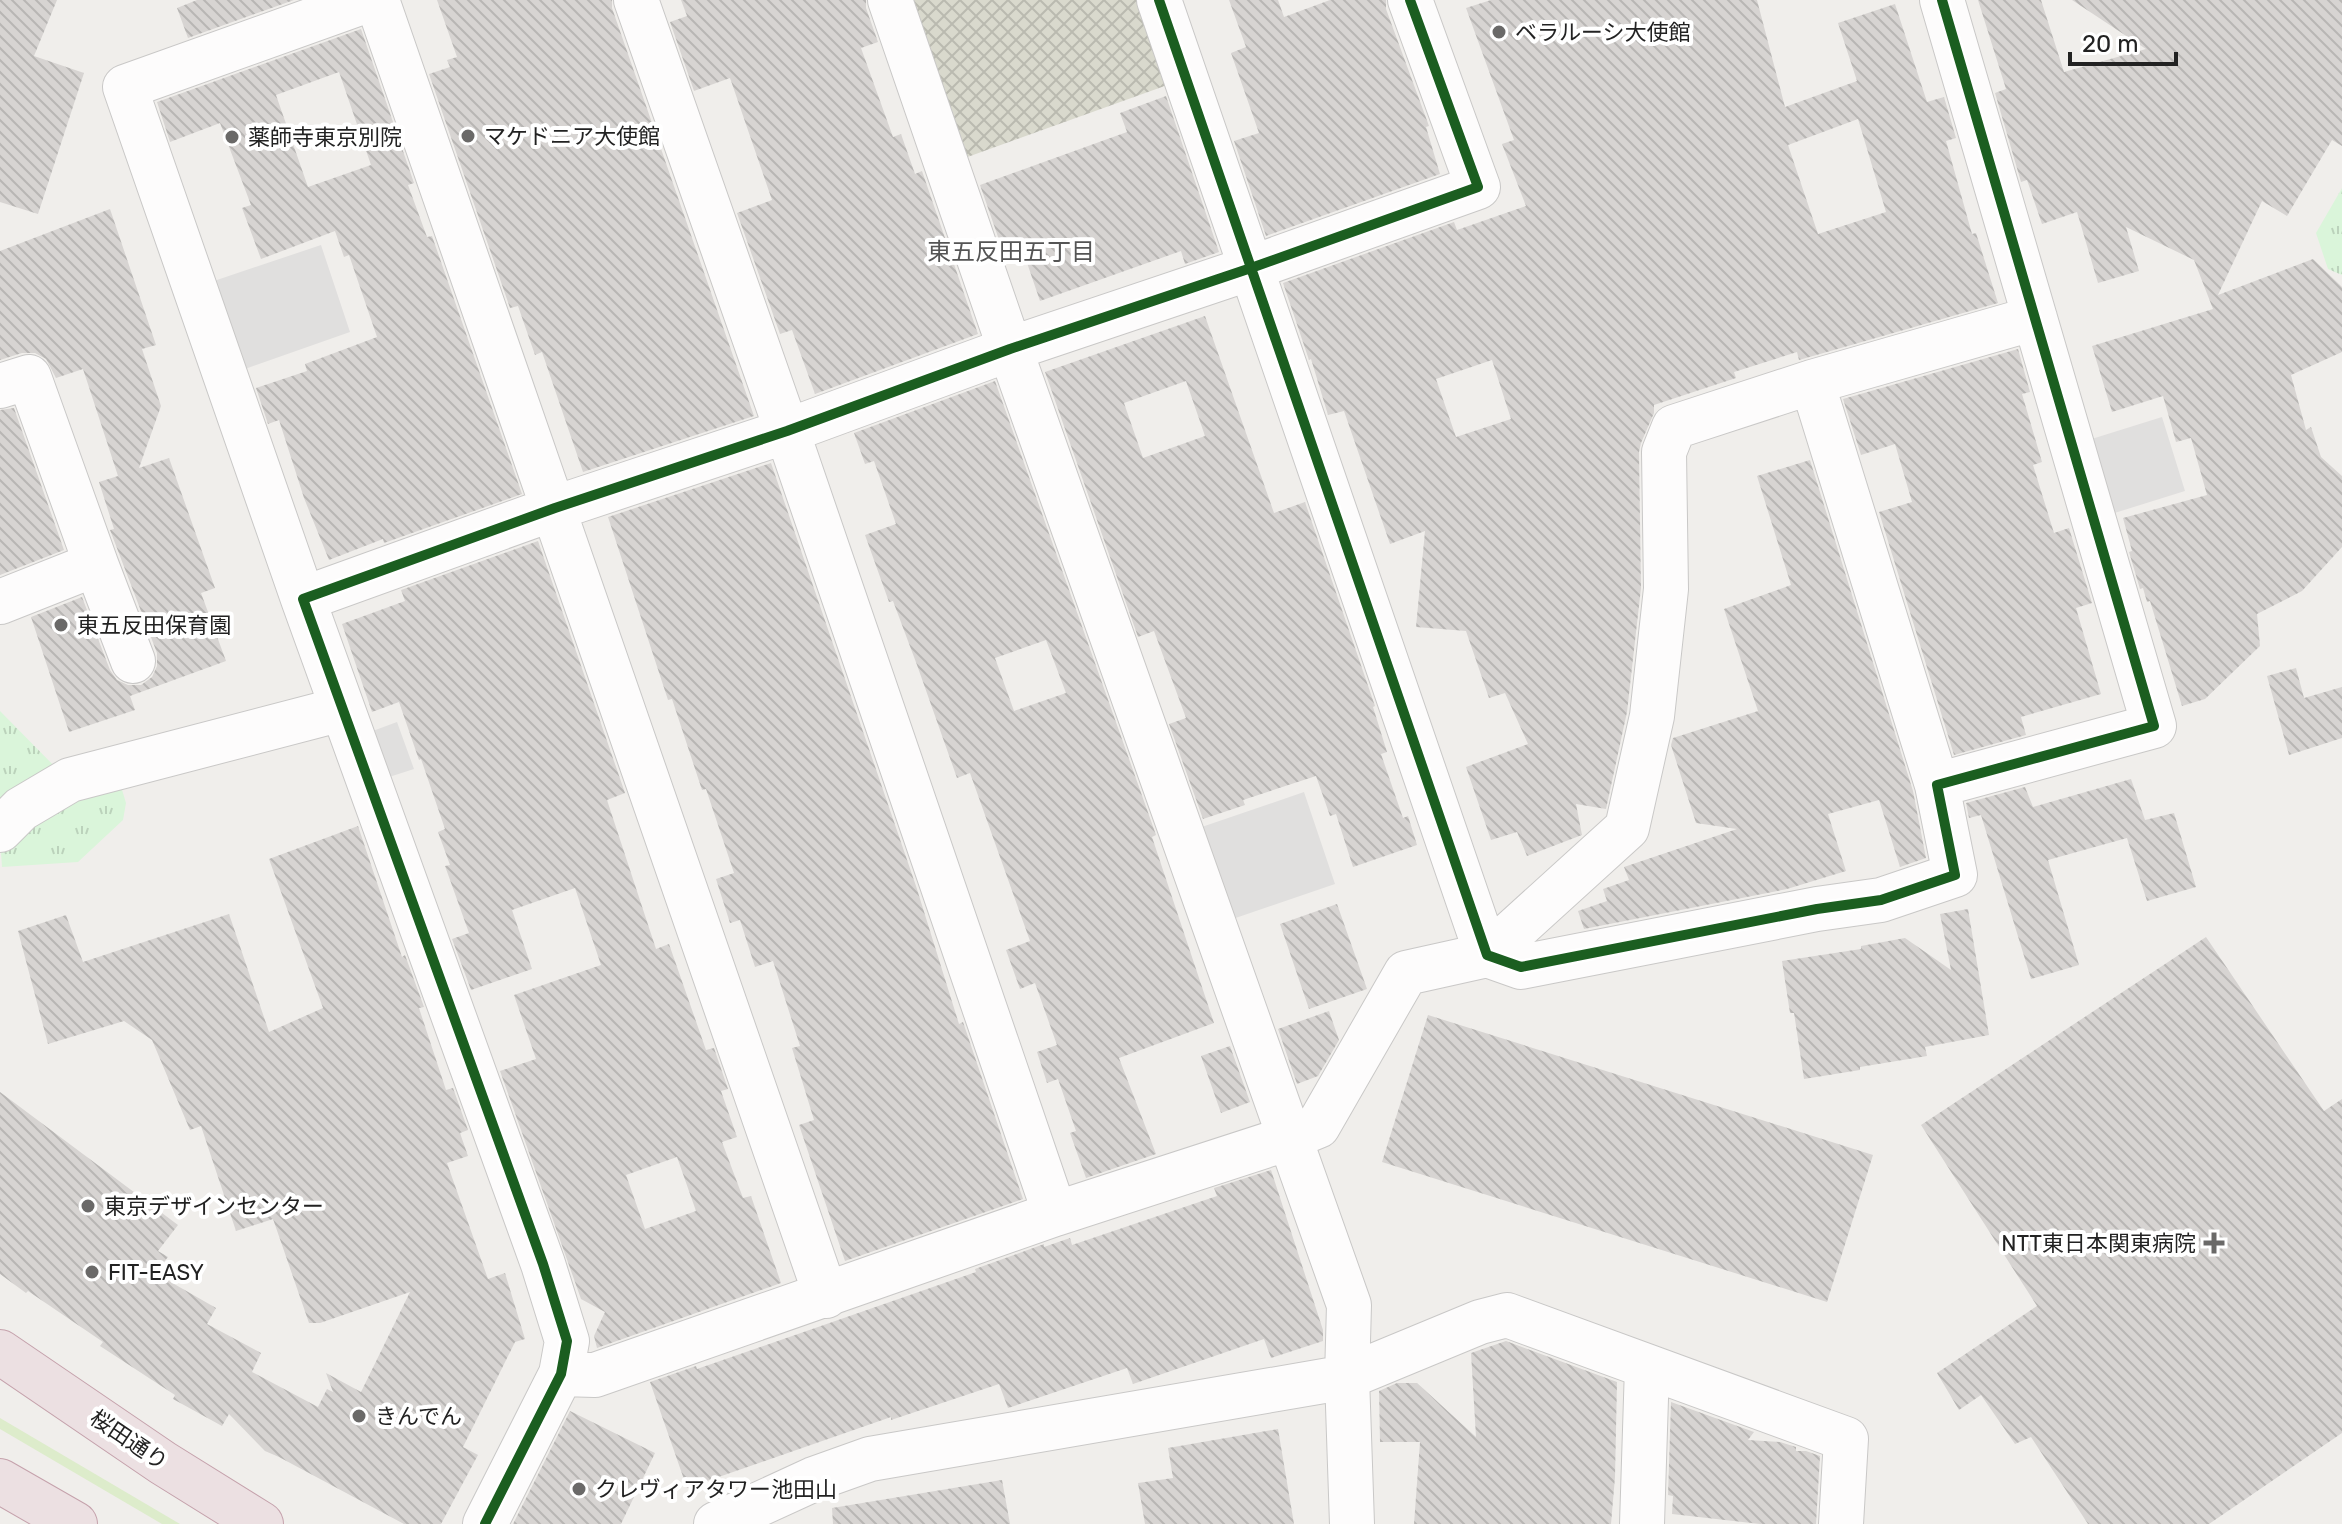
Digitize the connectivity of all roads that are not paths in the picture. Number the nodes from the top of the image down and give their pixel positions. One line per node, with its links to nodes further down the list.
1 (368, 0): 16 (street)
2 (377, 0): 14 (street)
3 (636, 0): 13 (street)
4 (890, 0): 10 (street)
5 (1159, 0): 8 (street)
6 (1942, 0): 9 (street)
7 (1421, 3): 8 (street)
8 (1251, 268): 10 (street); 22 (street)
9 (2035, 318): 11 (street); 20 (street)
10 (1010, 349): 13 (street); 23 (street)
11 (1812, 382): 20 (street); 22 (street)
12 (0, 386): 15 (street)
13 (787, 431): 14 (street); 24 (street)
14 (555, 508): 16 (street); 25 (street)
15 (96, 564): 17 (street); 18 (street)
16 (303, 599): 19 (street)
17 (0, 602)
18 (133, 661)
19 (342, 709): 21 (street); 28 (street)
20 (1937, 785): 22 (street)
21 (0, 830)
22 (1487, 955): 23 (street)
23 (1289, 1138): 24 (street); 29 (street)
24 (1055, 1214): 25 (street)
25 (826, 1296): 28 (street)
26 (0, 1352): 32 (highway, 桜田通り)
27 (1647, 1367): 29 (street); 36 (street); 37 (street)
28 (561, 1374): 33 (street)
29 (1347, 1377): 34 (street); 35 (street)
30 (0, 1481): 31 (highway)
31 (75, 1524)
32 (261, 1524)
33 (485, 1524)
34 (716, 1524)
35 (1352, 1524)
36 (1642, 1524)
37 (1841, 1524)

